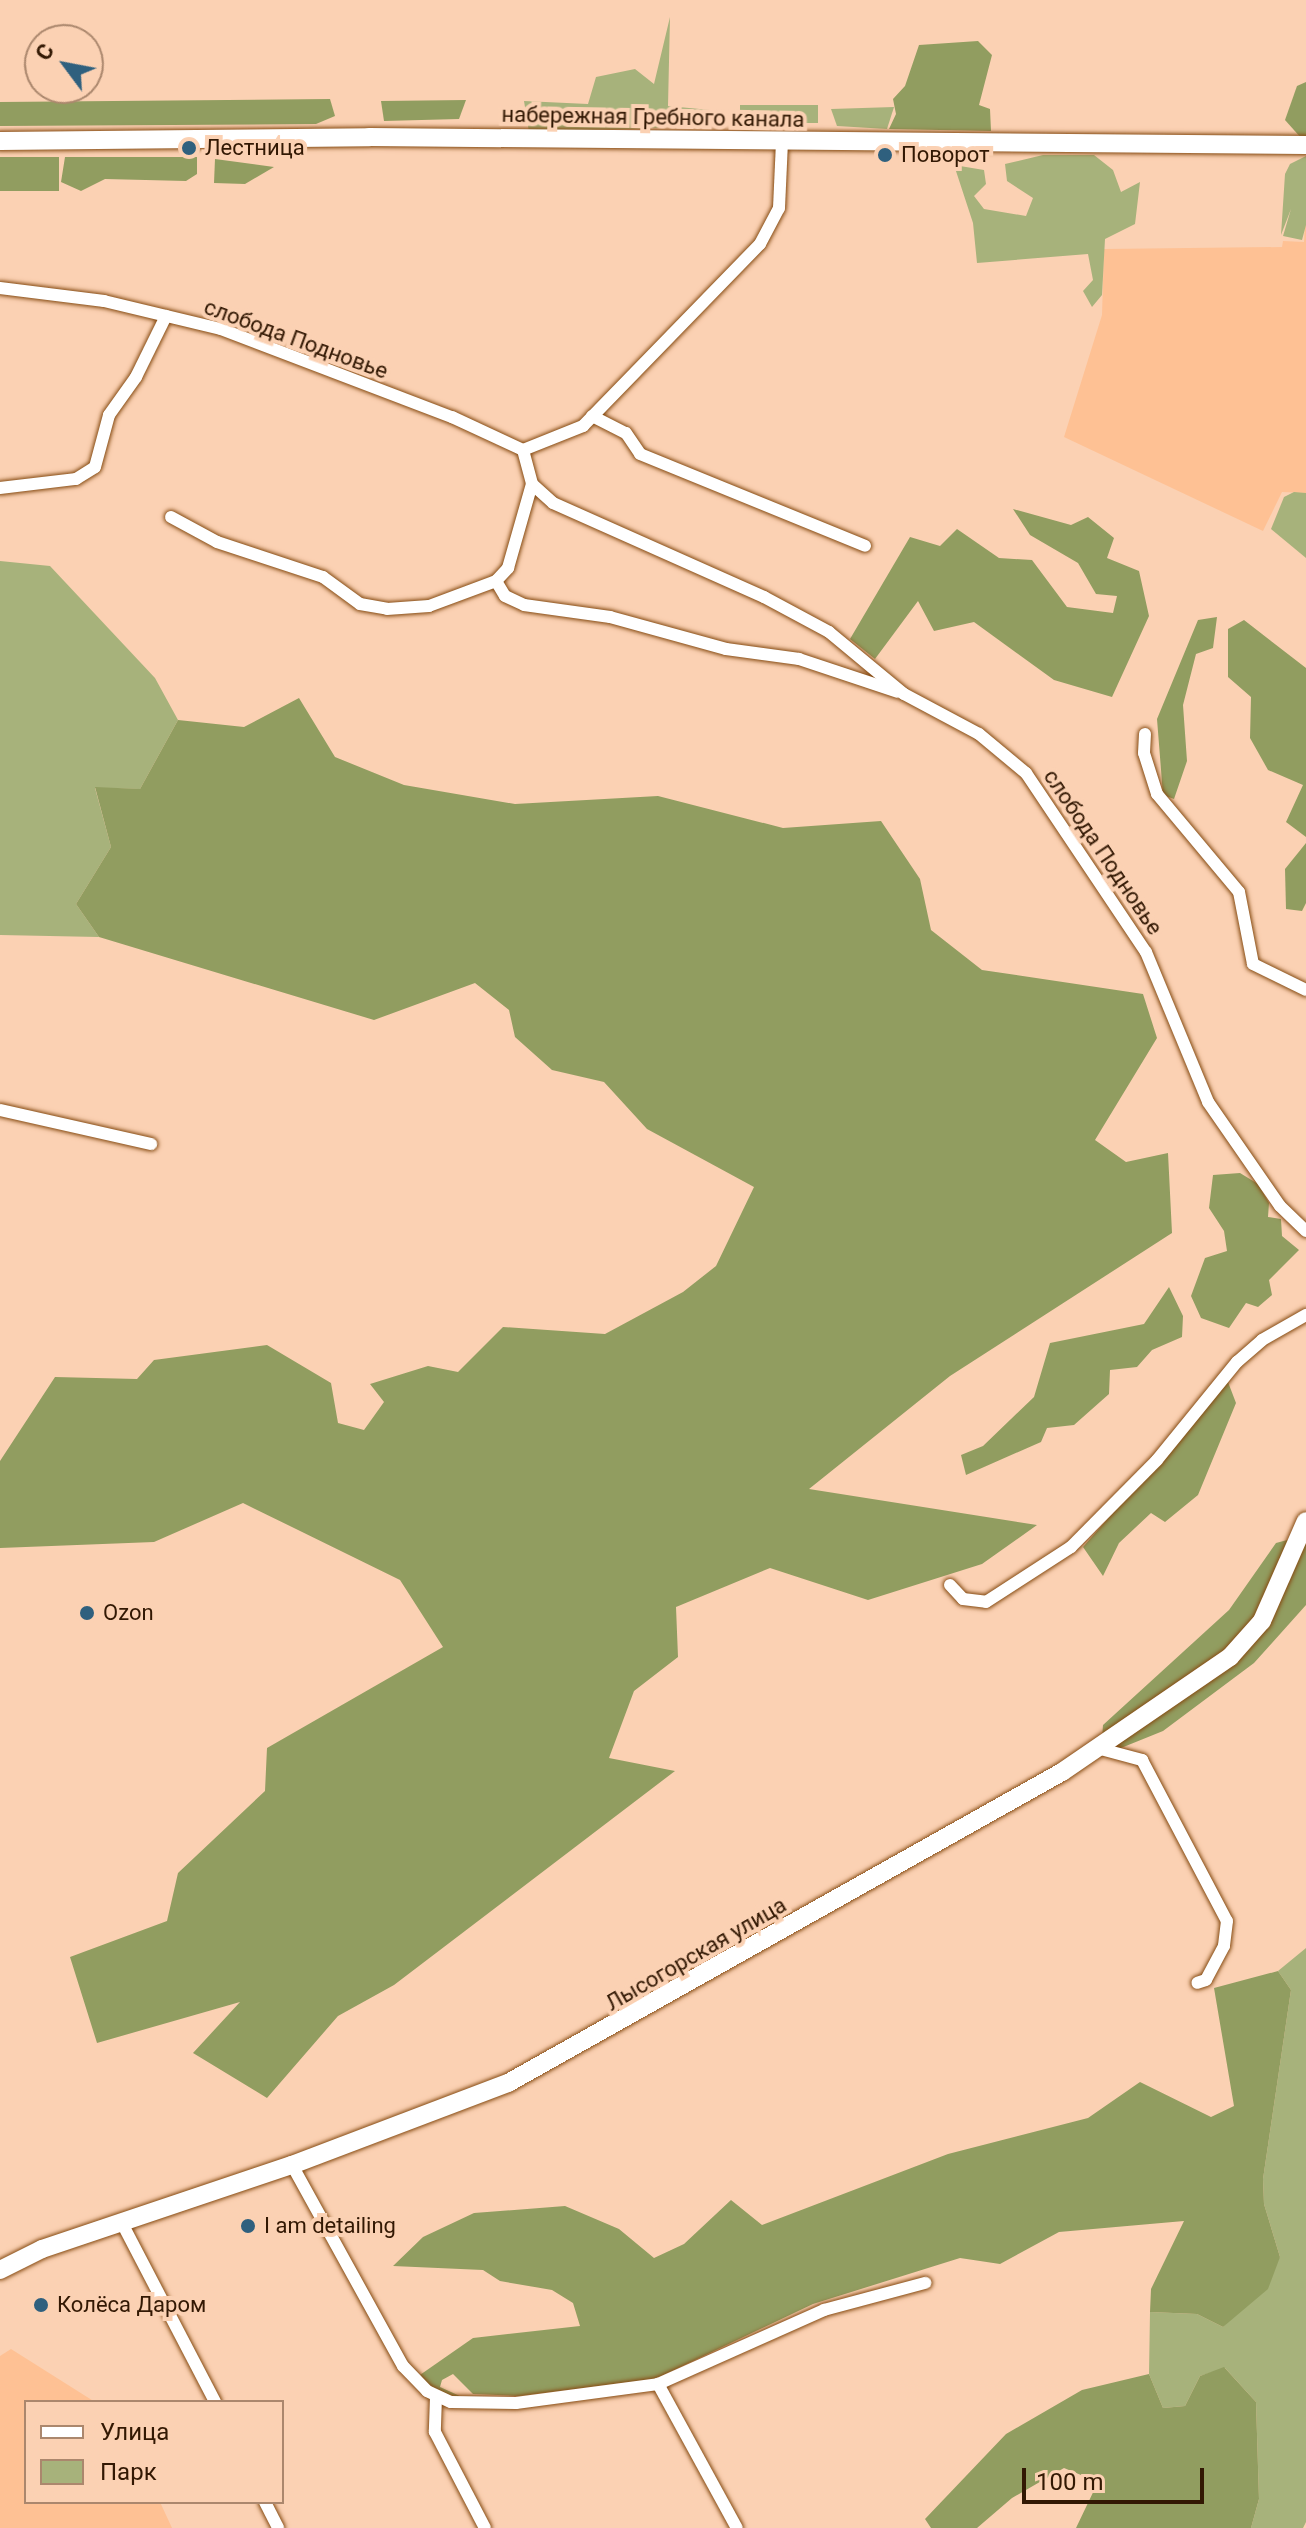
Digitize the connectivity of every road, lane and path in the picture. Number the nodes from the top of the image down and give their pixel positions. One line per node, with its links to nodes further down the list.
1 (0, 141): 2 (street, набережная Гребного канала)
2 (782, 142): 3 (street, набережная Гребного канала); 6 (street)
3 (1306, 145)
4 (0, 288): 5 (street, слобода Подновье)
5 (166, 316): 7 (street, слобода Подновье); 9 (street)
6 (592, 416): 7 (street); 11 (street)
7 (523, 450): 8 (street)
8 (532, 484): 12 (street); 13 (street, слобода Подновье)
9 (0, 488)
10 (171, 517): 12 (street)
11 (865, 546)
12 (496, 581): 13 (street)
13 (904, 694): 18 (street, слобода Подновье)
14 (1145, 734): 15 (street)
15 (1306, 990)
16 (0, 1110): 17 (street)
17 (151, 1144)
18 (1306, 1231)
19 (1306, 1315): 21 (street)
20 (1306, 1521): 22 (street, Лысогорская улица)
21 (950, 1585)
22 (1097, 1748): 23 (street); 24 (street, Лысогорская улица)
23 (1197, 1983)
24 (292, 2165): 25 (street, Лысогорская улица); 29 (street)
25 (122, 2223): 26 (street, Лысогорская улица); 30 (street)
26 (0, 2270)
27 (925, 2283): 28 (street)
28 (658, 2384): 29 (street); 34 (street)
29 (436, 2397): 33 (street)
30 (214, 2400)
31 (266, 2504): 32 (street)
32 (278, 2528)
33 (485, 2528)
34 (737, 2528)

